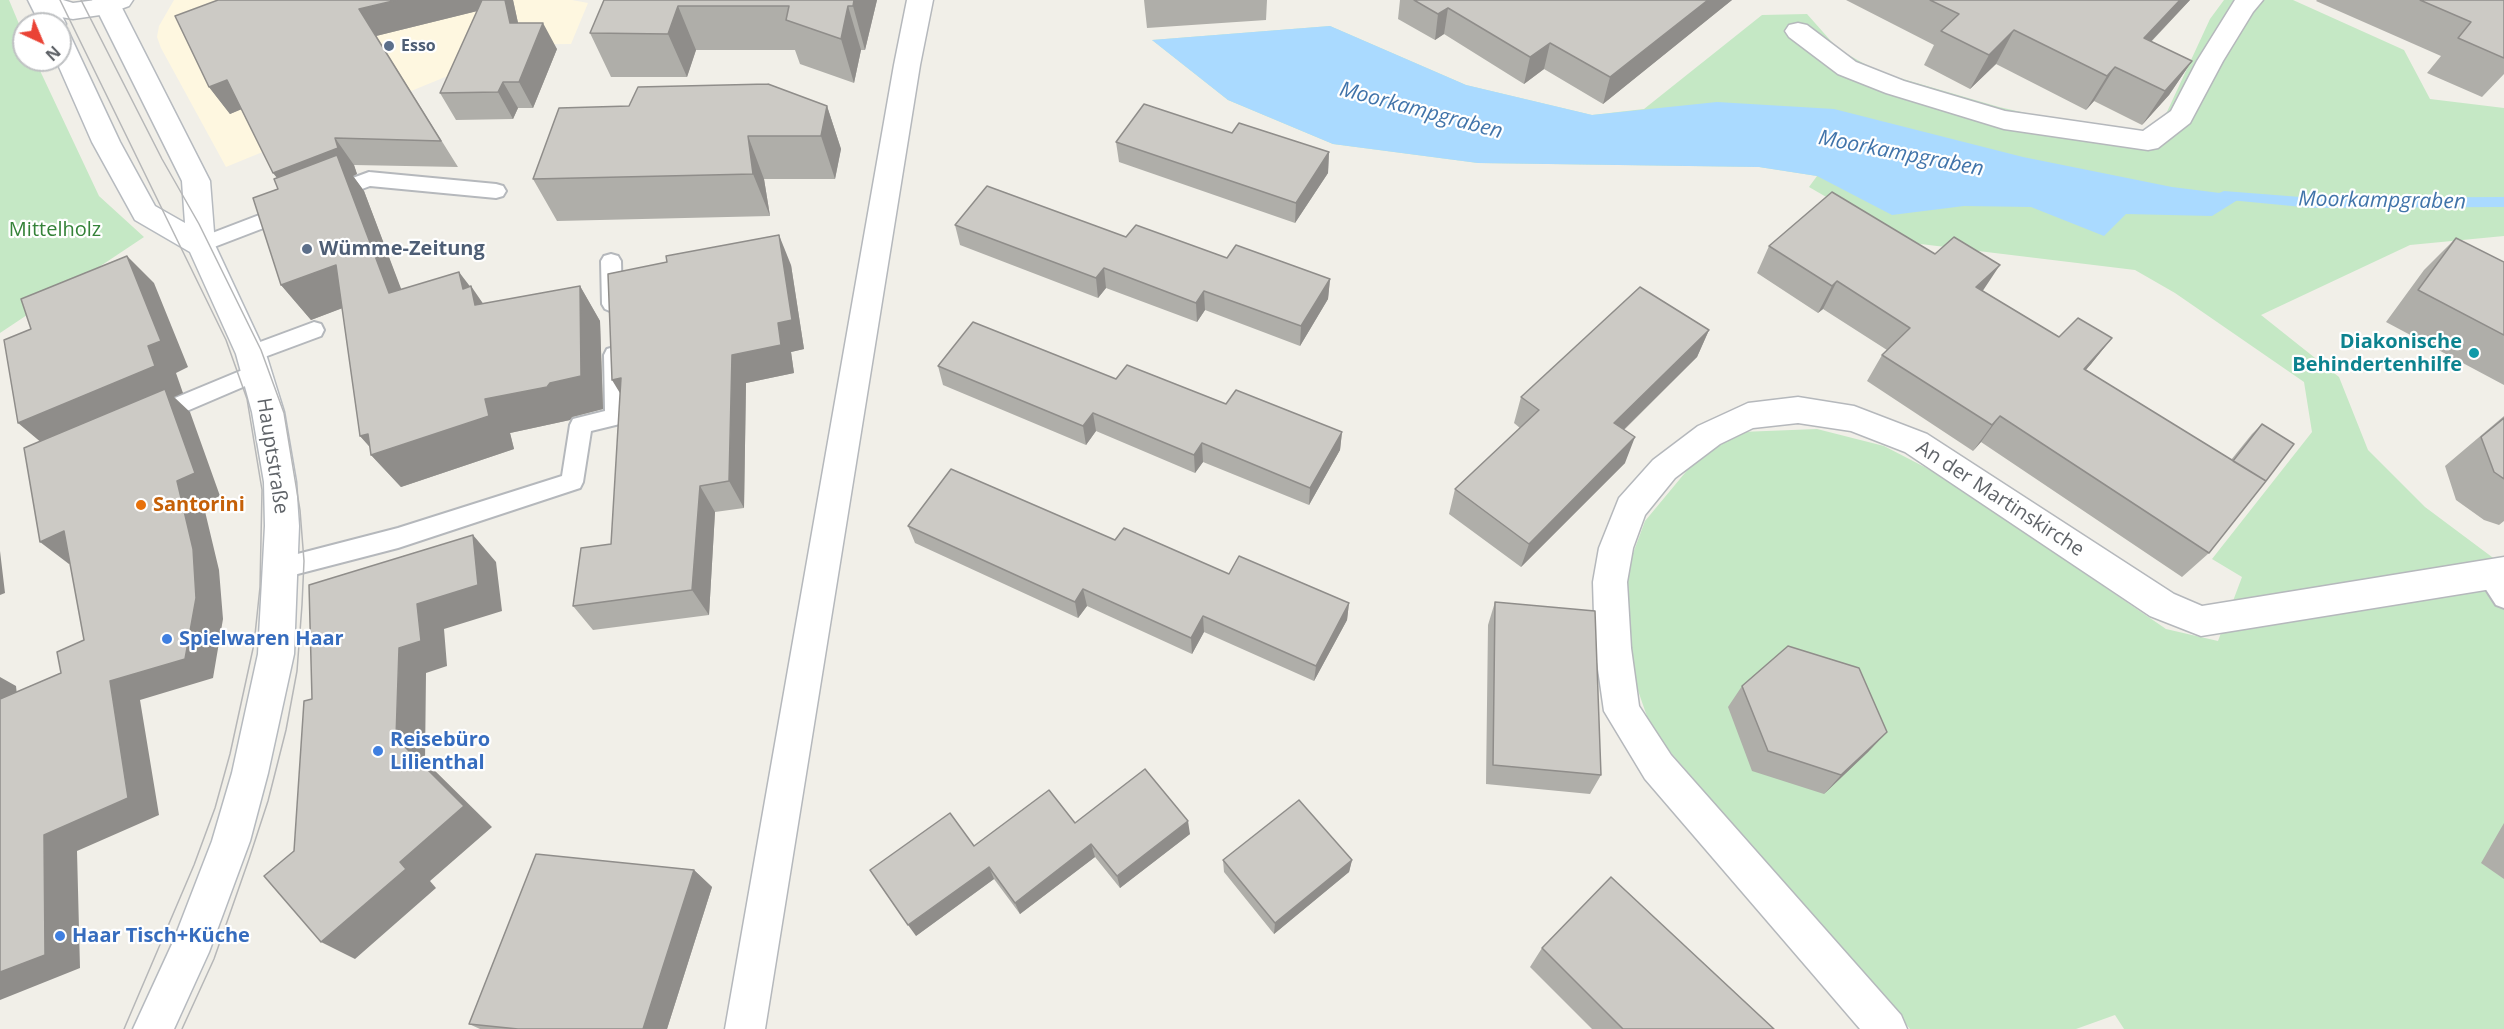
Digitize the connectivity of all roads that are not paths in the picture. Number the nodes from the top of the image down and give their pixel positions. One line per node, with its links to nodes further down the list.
1 (920, 0): 16 (street)
2 (2250, 0): 5 (street)
3 (110, 2): 4 (street); 8 (street, Hauptstraße)
4 (47, 8)
5 (1798, 32)
6 (72, 66): 8 (street)
7 (496, 191): 8 (lane)
8 (201, 245): 11 (street, Hauptstraße)
9 (611, 261): 13 (lane)
10 (314, 330): 11 (lane)
11 (254, 363): 12 (lane); 13 (street, Hauptstraße)
12 (136, 424)
13 (282, 568): 15 (street, Hauptstraße)
14 (2499, 582): 17 (street, An der Martinskirche)
15 (153, 1029)
16 (745, 1029)
17 (1887, 1029)

